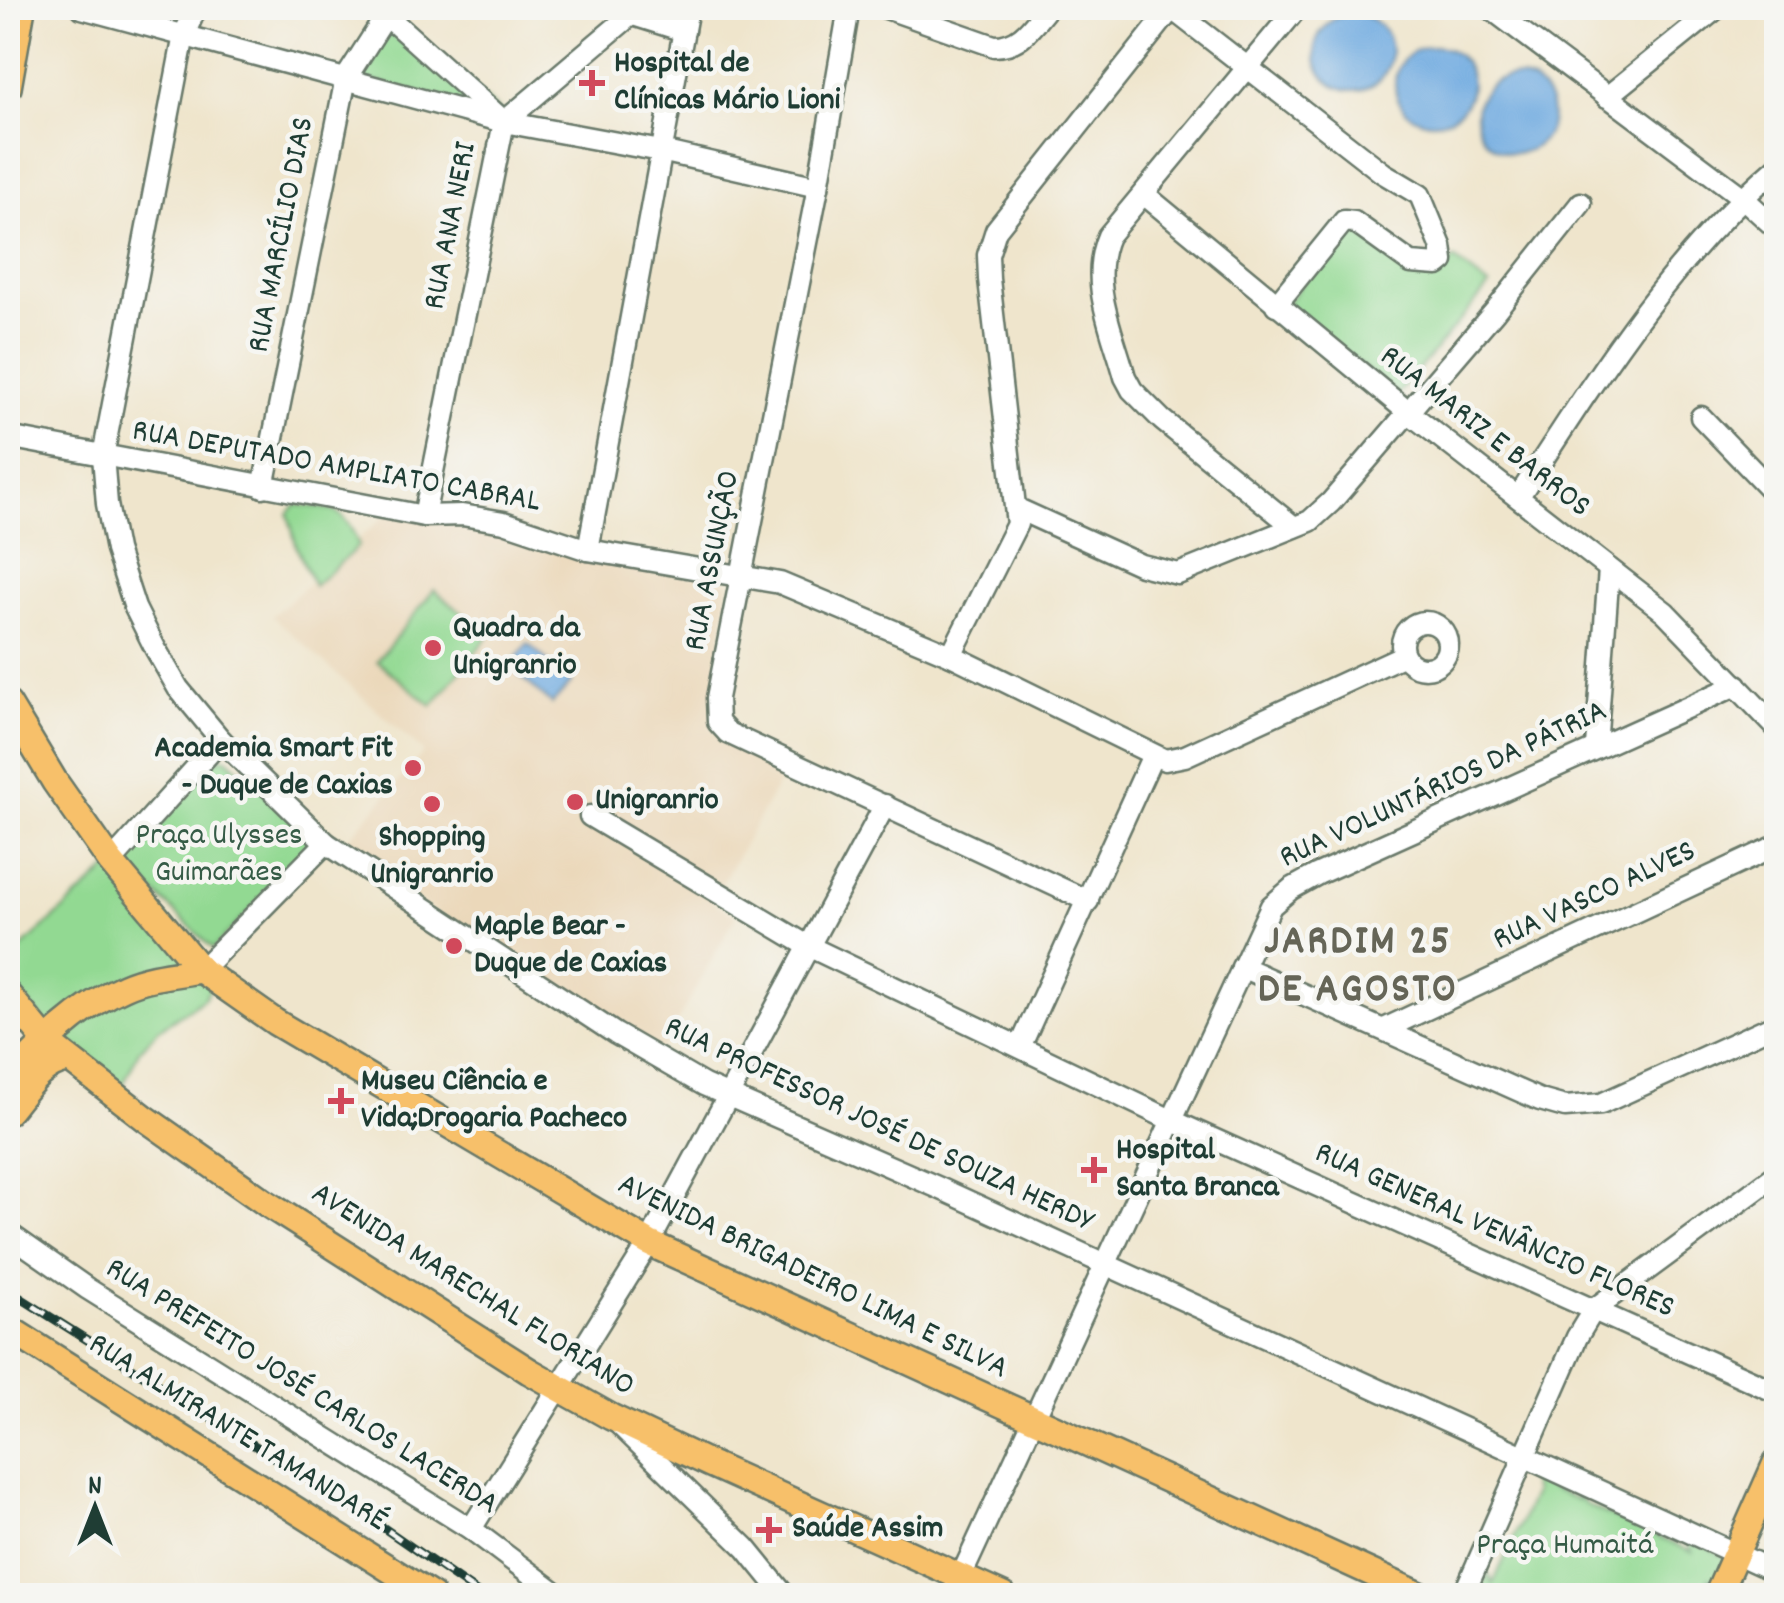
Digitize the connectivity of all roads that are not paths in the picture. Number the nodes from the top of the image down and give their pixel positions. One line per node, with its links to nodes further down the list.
1 (22, 8): 18 (main road)
2 (82, 8): 15 (street)
3 (196, 8): 15 (street, RUA PROFESSOR JOSÉ DE SOUZA HERDY)
4 (688, 8): 14 (street)
5 (848, 8): 23 (street, RUA ASSUNÇÃO)
6 (886, 8): 7 (street)
7 (1047, 8)
8 (1171, 8): 16 (street); 36 (street)
9 (1297, 8): 16 (street)
10 (1490, 8): 19 (street)
11 (1718, 8): 19 (street)
12 (385, 9): 17 (street, RUA MARCÍLIO DIAS); 20 (street)
13 (634, 11): 14 (street); 20 (street, RUA ANA NERI)
14 (684, 30): 21 (street)
15 (184, 36): 17 (street); 32 (street, RUA PROFESSOR JOSÉ DE SOUZA HERDY)
16 (1250, 67): 24 (street); 28 (street)
17 (346, 78): 20 (street); 33 (street, RUA MARCÍLIO DIAS)
18 (8, 88)
19 (1607, 97): 25 (street)
20 (504, 122): 21 (street); 37 (street, RUA ANA NERI)
21 (660, 151): 23 (street); 39 (street)
22 (1776, 168): 25 (street)
23 (818, 187): 41 (street, RUA ASSUNÇÃO)
24 (1145, 195): 28 (street, RUA MARIZ E BARROS); 38 (street)
25 (1742, 197): 27 (street); 35 (street)
26 (1582, 203): 29 (street)
27 (1776, 228)
28 (1276, 305): 29 (street, RUA MARIZ E BARROS)
29 (1408, 412): 35 (street, RUA MARIZ E BARROS); 38 (street)
30 (1701, 418): 34 (street)
31 (8, 437): 32 (street, RUA DEPUTADO AMPLIATO CABRAL)
32 (104, 456): 33 (street, RUA DEPUTADO AMPLIATO CABRAL); 47 (street, RUA PROFESSOR JOSÉ DE SOUZA HERDY)
33 (263, 487): 37 (street, RUA DEPUTADO AMPLIATO CABRAL)
34 (1776, 495)
35 (1519, 496): 40 (street, RUA MARIZ E BARROS)
36 (1018, 509): 38 (street); 42 (street)
37 (424, 516): 39 (street, RUA DEPUTADO AMPLIATO CABRAL)
38 (1294, 528)
39 (588, 550): 41 (street, RUA DEPUTADO AMPLIATO CABRAL)
40 (1610, 570): 44 (street, RUA MARIZ E BARROS); 48 (street)
41 (742, 577): 42 (street, RUA DEPUTADO AMPLIATO CABRAL); 50 (street, RUA ASSUNÇÃO)
42 (952, 655): 49 (street, RUA DEPUTADO AMPLIATO CABRAL)
43 (1404, 655): 49 (street)
44 (1737, 685): 46 (street, RUA MARIZ E BARROS); 48 (street, RUA VOLUNTÁRIOS DA PÁTRIA)
45 (8, 704): 54 (main road, AVENIDA BRIGADEIRO LIMA E SILVA)
46 (1776, 727)
47 (221, 740): 52 (street, RUA PROFESSOR JOSÉ DE SOUZA HERDY); 54 (street)
48 (1596, 747): 57 (street, RUA VOLUNTÁRIOS DA PÁTRIA)
49 (1154, 755): 55 (street)
50 (885, 806): 55 (street, RUA ASSUNÇÃO); 56 (street)
51 (590, 816): 56 (street, RUA GENERAL VENÂNCIO FLORES)
52 (326, 844): 58 (street); 66 (street, RUA PROFESSOR JOSÉ DE SOUZA HERDY)
53 (1776, 846): 61 (street, RUA VASCO ALVES)
54 (111, 862): 58 (main road, AVENIDA BRIGADEIRO LIMA E SILVA)
55 (1088, 901): 63 (street)
56 (808, 946): 63 (street, RUA GENERAL VENÂNCIO FLORES); 66 (street)
57 (1242, 966): 61 (street); 68 (street, RUA VOLUNTÁRIOS DA PÁTRIA)
58 (201, 970): 62 (main road); 71 (main road, AVENIDA BRIGADEIRO LIMA E SILVA)
59 (8, 995): 62 (main road, AVENIDA MARECHAL FLORIANO)
60 (1776, 1024): 61 (street)
61 (1384, 1029)
62 (46, 1041): 64 (main road, AVENIDA MARECHAL FLORIANO); 65 (main road)
63 (1020, 1047): 68 (street, RUA GENERAL VENÂNCIO FLORES)
64 (68, 1060): 67 (main road); 75 (main road, AVENIDA MARECHAL FLORIANO)
65 (8, 1080)
66 (730, 1098): 71 (street); 72 (street, RUA PROFESSOR JOSÉ DE SOUZA HERDY)
67 (8, 1112)
68 (1172, 1120): 72 (street, RUA VOLUNTÁRIOS DA PÁTRIA); 73 (street, RUA GENERAL VENÂNCIO FLORES)
69 (1776, 1176): 73 (street)
70 (8, 1233): 81 (street, RUA PREFEITO JOSÉ CARLOS LACERDA)
71 (649, 1243): 75 (street); 78 (main road, AVENIDA BRIGADEIRO LIMA E SILVA)
72 (1106, 1266): 78 (street, RUA VOLUNTÁRIOS DA PÁTRIA); 79 (street, RUA PROFESSOR JOSÉ DE SOUZA HERDY)
73 (1594, 1309): 76 (street, RUA GENERAL VENÂNCIO FLORES); 79 (street)
74 (8, 1328): 85 (main road, RUA ALMIRANTE TAMANDARÉ)
75 (559, 1389): 77 (main road, AVENIDA MARECHAL FLORIANO); 81 (street)
76 (1776, 1392)
77 (611, 1417): 84 (main road, AVENIDA MARECHAL FLORIANO); 87 (street)
78 (1034, 1419): 84 (street, RUA VOLUNTÁRIOS DA PÁTRIA); 89 (main road, AVENIDA BRIGADEIRO LIMA E SILVA)
79 (1524, 1455): 82 (street, RUA PROFESSOR JOSÉ DE SOUZA HERDY); 90 (street)
80 (1776, 1463): 82 (main road)
81 (470, 1530): 86 (street, RUA PREFEITO JOSÉ CARLOS LACERDA)
82 (1736, 1554): 83 (street, RUA PROFESSOR JOSÉ DE SOUZA HERDY); 91 (main road)
83 (1776, 1572)
84 (956, 1586): 88 (main road, AVENIDA MARECHAL FLORIANO)
85 (432, 1596)
86 (560, 1596)
87 (785, 1596)
88 (1002, 1596)
89 (1422, 1596)
90 (1463, 1596)
91 (1717, 1596)

